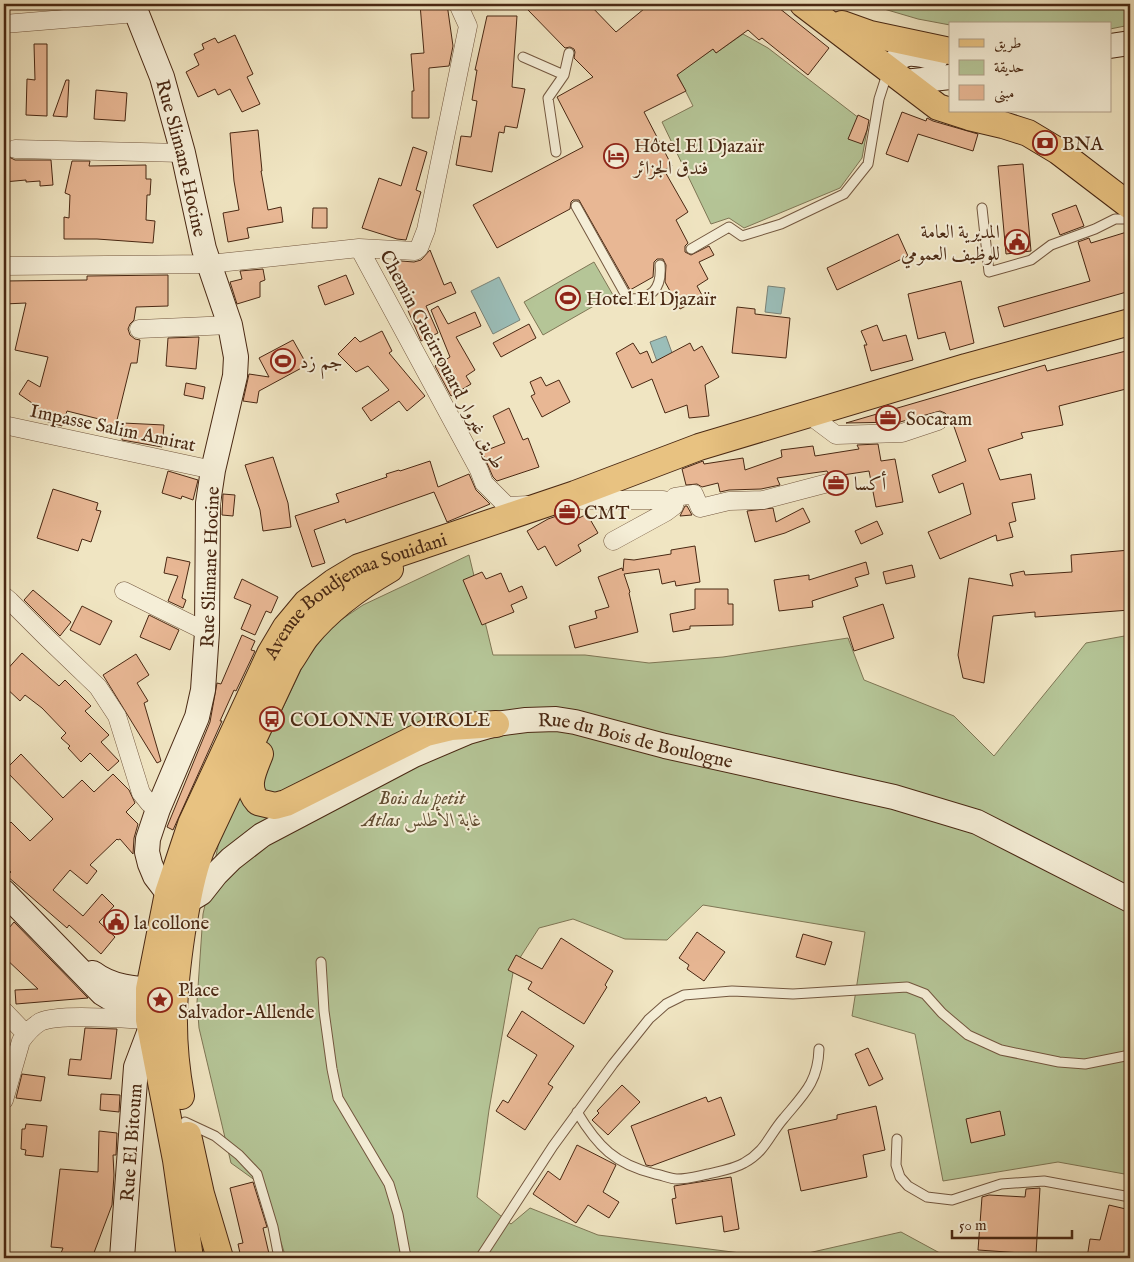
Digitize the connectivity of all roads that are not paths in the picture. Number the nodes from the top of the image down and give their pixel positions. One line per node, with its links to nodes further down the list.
1 (458, 4): 23 (street)
2 (804, 5): 7 (main road); 12 (main road)
3 (135, 8): 4 (street); 18 (street, Rue Slimane Hocine)
4 (4, 24)
5 (1130, 43): 6 (street)
6 (1112, 46)
7 (949, 51)
8 (569, 53): 11 (lane)
9 (523, 57): 11 (lane)
10 (949, 61): 12 (street)
11 (564, 75): 17 (lane)
12 (897, 76): 13 (street); 14 (main road); 24 (lane)
13 (949, 77)
14 (949, 111)
15 (953, 112): 20 (main road)
16 (14, 149): 18 (street)
17 (556, 152)
18 (183, 153): 25 (street, Rue Slimane Hocine)
19 (576, 206): 26 (lane)
20 (1130, 206)
21 (982, 208): 22 (lane)
22 (1130, 219)
23 (360, 248): 25 (street); 37 (street, Chemin Gueirrouard طريق غيروار)
24 (691, 248)
25 (209, 264): 27 (street); 29 (street, Rue Slimane Hocine)
26 (660, 265)
27 (4, 266)
28 (1130, 322): 31 (main road)
29 (230, 326): 30 (street); 34 (street, Rue Slimane Hocine)
30 (139, 329)
31 (808, 414): 32 (street); 36 (main road)
32 (938, 421)
33 (4, 425): 34 (street, Impasse Salim Amirat)
34 (213, 470): 43 (street, Rue Slimane Hocine)
35 (828, 483): 38 (street)
36 (574, 494): 37 (main road); 38 (street)
37 (544, 503): 39 (main road)
38 (674, 506): 40 (street)
39 (435, 541): 44 (main road, Avenue Boudjemaa Souidani); 48 (main road, Avenue Boudjemaa Souidani)
40 (613, 541)
41 (124, 591): 43 (street)
42 (4, 596): 46 (street)
43 (207, 632): 46 (street, Rue Slimane Hocine)
44 (286, 671): 45 (main road); 48 (main road, Avenue Boudjemaa Souidani)
45 (496, 724): 48 (street, Rue du Bois de Boulogne); 49 (street, Rue du Bois de Boulogne)
46 (158, 809): 48 (street, Rue Slimane Hocine)
47 (4, 892): 51 (street)
48 (178, 896): 51 (main road, Avenue Boudjemaa Souidani)
49 (1130, 900)
50 (322, 962): 65 (lane)
51 (158, 1008): 53 (street); 58 (main road); 61 (street, Rue El Bitoum); 62 (main road)
52 (4, 1011): 53 (street)
53 (26, 1034): 56 (street)
54 (819, 1049): 57 (lane)
55 (1130, 1055): 57 (lane)
56 (4, 1100)
57 (577, 1112): 66 (lane)
58 (185, 1122): 63 (main road); 64 (lane)
59 (897, 1139): 60 (lane)
60 (1130, 1197)
61 (122, 1258)
62 (190, 1258)
63 (220, 1258)
64 (279, 1258)
65 (407, 1258)
66 (480, 1258)

